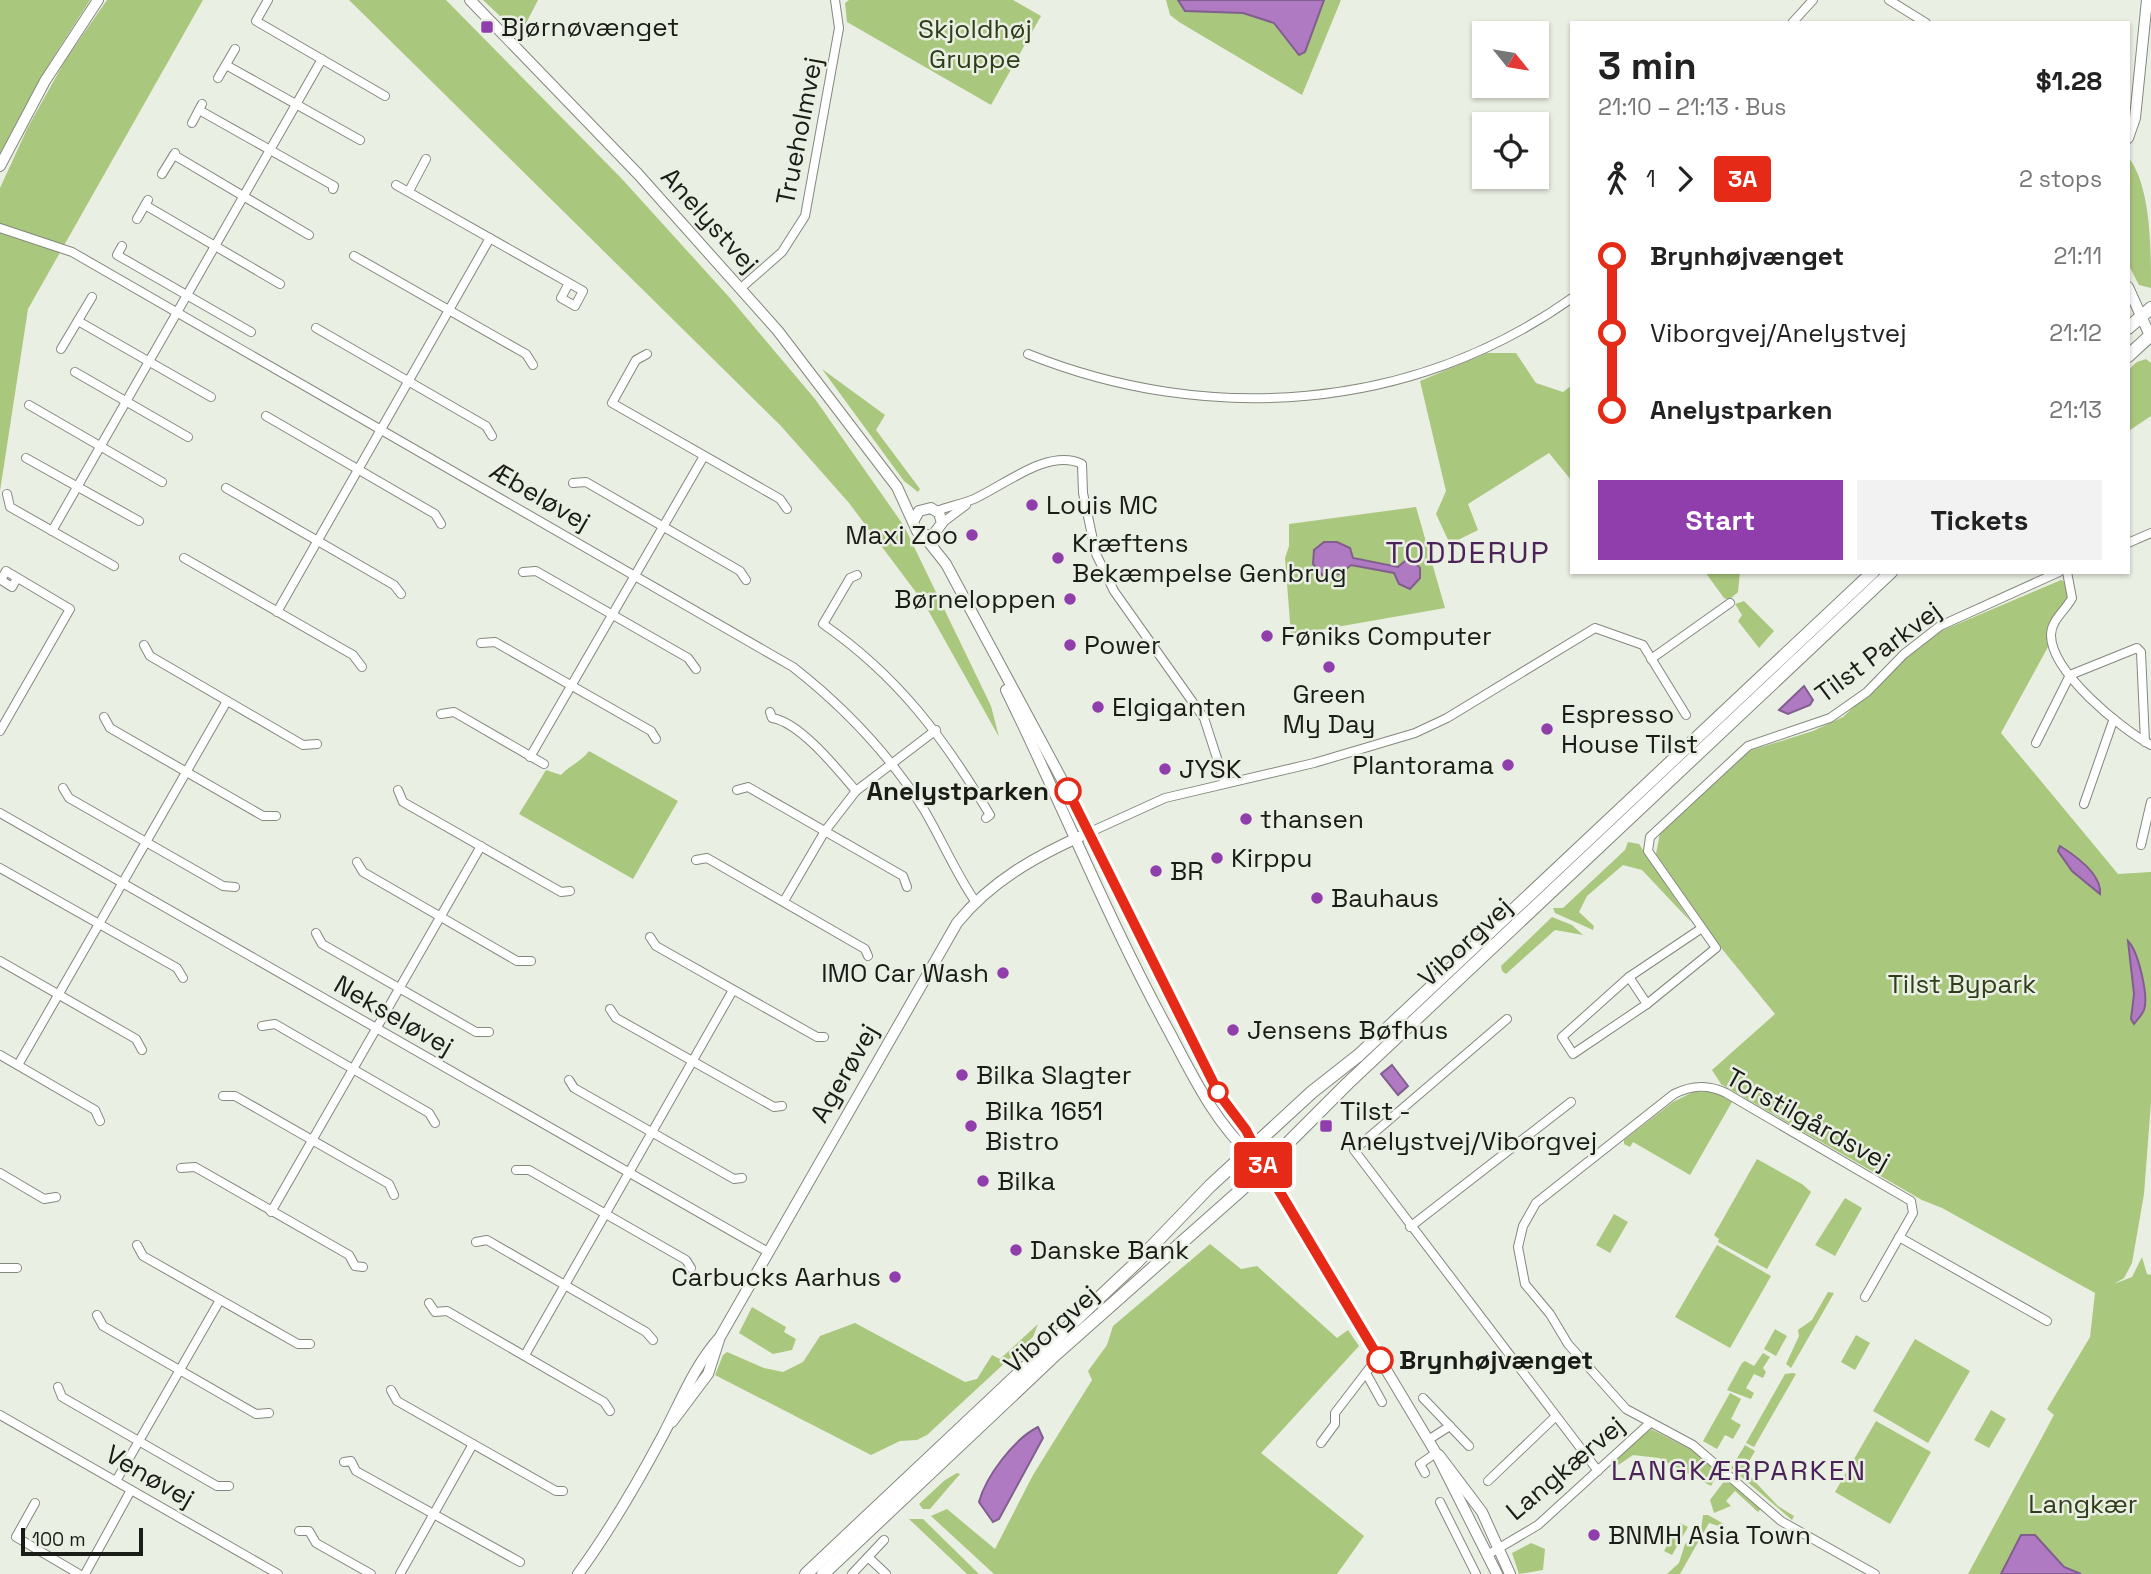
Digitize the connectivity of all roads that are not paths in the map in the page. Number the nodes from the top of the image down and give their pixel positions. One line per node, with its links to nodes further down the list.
1 (98, 0): 21 (street)
2 (268, 0): 11 (street)
3 (470, 0): 36 (street, Anelystvej)
4 (835, 0): 36 (street, Trueholmvej)
5 (1813, 0): 8 (street)
6 (1889, 0): 9 (street)
7 (2147, 0): 17 (street)
8 (1794, 21)
9 (1923, 21)
10 (235, 48): 12 (street)
11 (322, 59): 14 (street); 15 (street)
12 (226, 65): 13 (street); 15 (street)
13 (218, 78)
14 (386, 96)
15 (296, 104): 18 (street); 19 (street)
16 (191, 123): 19 (street)
17 (2130, 132)
18 (360, 141)
19 (270, 150): 24 (street); 26 (street)
20 (426, 159): 25 (street)
21 (0, 166)
22 (163, 174): 26 (street)
23 (396, 185): 25 (street)
24 (333, 189)
25 (409, 191): 30 (street)
26 (244, 196): 29 (street); 31 (street)
27 (137, 219): 31 (street)
28 (0, 228): 42 (street, Æbeløvej)
29 (309, 234)
30 (490, 238): 35 (street); 41 (street)
31 (216, 245): 34 (street); 38 (street)
32 (122, 246): 38 (street)
33 (354, 256): 41 (street)
34 (280, 284)
35 (569, 284)
36 (741, 288): 71 (street, Anelystvej)
37 (2130, 290): 43 (street)
38 (186, 295): 42 (street); 47 (street)
39 (92, 297): 44 (street)
40 (1570, 299): 51 (street)
41 (449, 311): 54 (street); 56 (street)
42 (177, 312): 53 (street); 61 (street, Æbeløvej)
43 (2146, 312): 45 (main road); 48 (street)
44 (78, 321): 49 (street); 53 (street)
45 (2130, 326)
46 (316, 328): 56 (street)
47 (251, 332)
48 (2151, 336): 52 (main road)
49 (61, 349)
50 (647, 354): 65 (street)
51 (1028, 354)
52 (2130, 354)
53 (149, 362): 57 (street); 58 (street)
54 (533, 365)
55 (75, 372): 58 (street)
56 (409, 382): 61 (street); 62 (street)
57 (211, 397)
58 (126, 402): 63 (street); 64 (street)
59 (29, 405): 64 (street)
60 (266, 416): 67 (street)
61 (381, 430): 67 (street); 95 (street, Æbeløvej)
62 (492, 436)
63 (188, 437)
64 (100, 446): 68 (street); 70 (street)
65 (704, 456): 75 (street); 81 (street)
66 (26, 457): 70 (street)
67 (359, 469): 79 (street); 85 (street)
68 (162, 482)
69 (573, 483): 81 (street)
70 (77, 487): 78 (street); 82 (street)
71 (897, 487): 76 (street, Anelystvej); 77 (street, Anelystvej)
72 (226, 488): 85 (street)
73 (7, 494): 82 (street)
74 (970, 500): 76 (street); 80 (street); 127 (street)
75 (787, 509)
76 (932, 510): 77 (street); 80 (street)
77 (914, 520): 84 (street)
78 (139, 521)
79 (441, 524)
80 (941, 525): 84 (street); 88 (street)
81 (662, 527): 95 (street); 98 (street)
82 (52, 531): 89 (street)
83 (2151, 533): 86 (street)
84 (923, 535): 88 (street)
85 (318, 541): 99 (street); 101 (street)
86 (2130, 542)
87 (184, 558): 101 (street)
88 (946, 564): 103 (street)
89 (114, 566)
90 (523, 572): 102 (street)
91 (1871, 574): 185 (main road, Viborgvej)
92 (1889, 574): 186 (main road, Viborgvej)
93 (2055, 574): 154 (street, Tilst Parkvej)
94 (2067, 574): 109 (street)
95 (635, 575): 102 (street); 124 (street, Æbeløvej)
96 (857, 575): 117 (street)
97 (17, 578): 118 (street)
98 (746, 580)
99 (401, 594)
100 (1730, 603): 106 (street)
101 (277, 612): 107 (street)
102 (612, 615): 108 (street); 110 (street)
103 (983, 637): 138 (street); 139 (street)
104 (481, 643): 110 (street)
105 (145, 645): 111 (street)
106 (1651, 659): 114 (street); 127 (street)
107 (362, 667)
108 (696, 669)
109 (2070, 675): 116 (street); 120 (street); 122 (street)
110 (571, 685): 119 (street); 123 (street)
111 (227, 701): 121 (street); 126 (street)
112 (770, 712): 131 (street)
113 (441, 714): 123 (street)
114 (1686, 715)
115 (104, 718): 126 (street)
116 (2113, 721): 122 (street); 133 (street)
117 (936, 730): 124 (street); 136 (street)
118 (0, 731)
119 (656, 739)
120 (2036, 743)
121 (317, 744)
122 (2148, 744)
123 (530, 757): 125 (street)
124 (892, 763): 131 (street); 151 (street, Æbeløvej)
125 (544, 764)
126 (187, 772): 135 (street); 140 (street)
127 (1225, 783): 138 (street)
128 (63, 788): 140 (street)
129 (398, 790): 142 (street)
130 (737, 790): 137 (street)
131 (856, 791): 137 (street)
132 (2151, 802): 141 (street)
133 (2084, 803)
134 (0, 813): 146 (street, Nekseløvej)
135 (276, 816)
136 (986, 818)
137 (825, 831): 148 (street); 150 (street)
138 (1088, 833): 139 (street, Agerøvej); 185 (street)
139 (1075, 839): 151 (street, Agerøvej); 185 (street)
140 (146, 843): 146 (street); 147 (street)
141 (2141, 845)
142 (481, 846): 149 (street); 152 (street)
143 (696, 860): 150 (street)
144 (357, 862): 152 (street)
145 (0, 868): 153 (street)
146 (122, 882): 153 (street); 169 (street, Nekseløvej)
147 (235, 887)
148 (906, 887)
149 (570, 891)
150 (784, 901): 157 (street)
151 (975, 901): 200 (street, Agerøvej)
152 (440, 917): 159 (street); 162 (street)
153 (99, 924): 161 (street); 164 (street)
154 (1702, 928): 160 (street, Tilst Parkvej); 165 (street, Tilst Parkvej)
155 (316, 933): 162 (street)
156 (650, 937): 163 (street)
157 (869, 956)
158 (0, 961): 164 (street)
159 (531, 961)
160 (1629, 976): 165 (street); 165 (street, Tilst Parkvej)
161 (183, 978)
162 (399, 988): 169 (street); 170 (street)
163 (733, 990): 171 (street); 174 (street)
164 (59, 994): 172 (street); 175 (street)
165 (1647, 1004)
166 (610, 1009): 174 (street)
167 (1507, 1019): 196 (street)
168 (262, 1026): 176 (street)
169 (375, 1028): 176 (street); 189 (street, Nekseløvej)
170 (489, 1032)
171 (824, 1037)
172 (142, 1050)
173 (0, 1055): 175 (street)
174 (692, 1062): 180 (street); 183 (street)
175 (18, 1065): 181 (street)
176 (353, 1069): 182 (street); 184 (street)
177 (569, 1080): 183 (street)
178 (223, 1096): 184 (street)
179 (1571, 1102): 196 (street)
180 (782, 1106)
181 (100, 1121)
182 (435, 1123)
183 (652, 1132): 189 (street); 191 (street)
184 (312, 1140): 192 (street); 194 (street)
185 (1250, 1148): 186 (street); 255 (main road, Viborgvej)
186 (1265, 1167): 214 (street); 256 (main road, Viborgvej)
187 (181, 1168): 194 (street)
188 (516, 1170): 195 (street)
189 (629, 1172): 195 (street); 200 (street, Nekseløvej)
190 (0, 1173): 193 (street)
191 (742, 1178)
192 (394, 1195)
193 (56, 1197)
194 (271, 1212): 201 (street)
195 (606, 1213): 204 (street); 205 (street)
196 (1410, 1227): 224 (street)
197 (1899, 1237): 206 (street, Torstilgårdsvej); 210 (street); 225 (street, Torstilgårdsvej)
198 (476, 1242): 205 (street)
199 (137, 1244): 207 (street)
200 (768, 1252): 254 (street, Agerøvej)
201 (363, 1266)
202 (0, 1268): 203 (street)
203 (17, 1268)
204 (691, 1268)
205 (565, 1284): 211 (street); 213 (street)
206 (1865, 1297)
207 (220, 1300): 212 (street); 215 (street)
208 (429, 1303): 213 (street)
209 (97, 1315): 215 (street)
210 (2047, 1321)
211 (653, 1340)
212 (310, 1344)
213 (525, 1355): 221 (street)
214 (1378, 1357): 216 (street); 227 (street)
215 (180, 1370): 222 (street); 228 (street)
216 (1366, 1373): 220 (street); 229 (street)
217 (58, 1387): 228 (street)
218 (391, 1390): 230 (street)
219 (1423, 1398): 226 (street)
220 (1382, 1402)
221 (610, 1411)
222 (269, 1413)
223 (0, 1415): 236 (street, Venøvej)
224 (1555, 1417): 234 (street); 237 (street)
225 (1650, 1423): 234 (street, Langkærvej); 262 (street, Langkærvej)
226 (1450, 1426): 227 (street); 231 (street)
227 (1428, 1440): 232 (street)
228 (139, 1441): 236 (street); 238 (street)
229 (1321, 1443)
230 (473, 1444): 240 (street); 243 (street)
231 (1469, 1446)
232 (1437, 1454): 235 (street); 246 (street)
233 (344, 1462): 243 (street)
234 (1598, 1471): 246 (street, Langkærvej)
235 (1425, 1473)
236 (116, 1481): 239 (street, Venøvej)
237 (1488, 1481)
238 (229, 1486)
239 (131, 1490): 250 (street); 251 (street, Venøvej)
240 (563, 1491)
241 (1440, 1502): 259 (street)
242 (35, 1503): 249 (street)
243 (433, 1516): 248 (street); 253 (street)
244 (299, 1531): 252 (street)
245 (884, 1540): 247 (street)
246 (1494, 1551): 260 (street); 261 (street)
247 (868, 1557): 257 (street); 258 (street)
248 (520, 1562)
249 (79, 1574)
250 (85, 1574)
251 (278, 1574)
252 (371, 1574)
253 (400, 1574)
254 (578, 1574)
255 (806, 1574)
256 (823, 1574)
257 (852, 1574)
258 (886, 1574)
259 (1476, 1574)
260 (1497, 1574)
261 (1510, 1574)
262 (1875, 1574)

